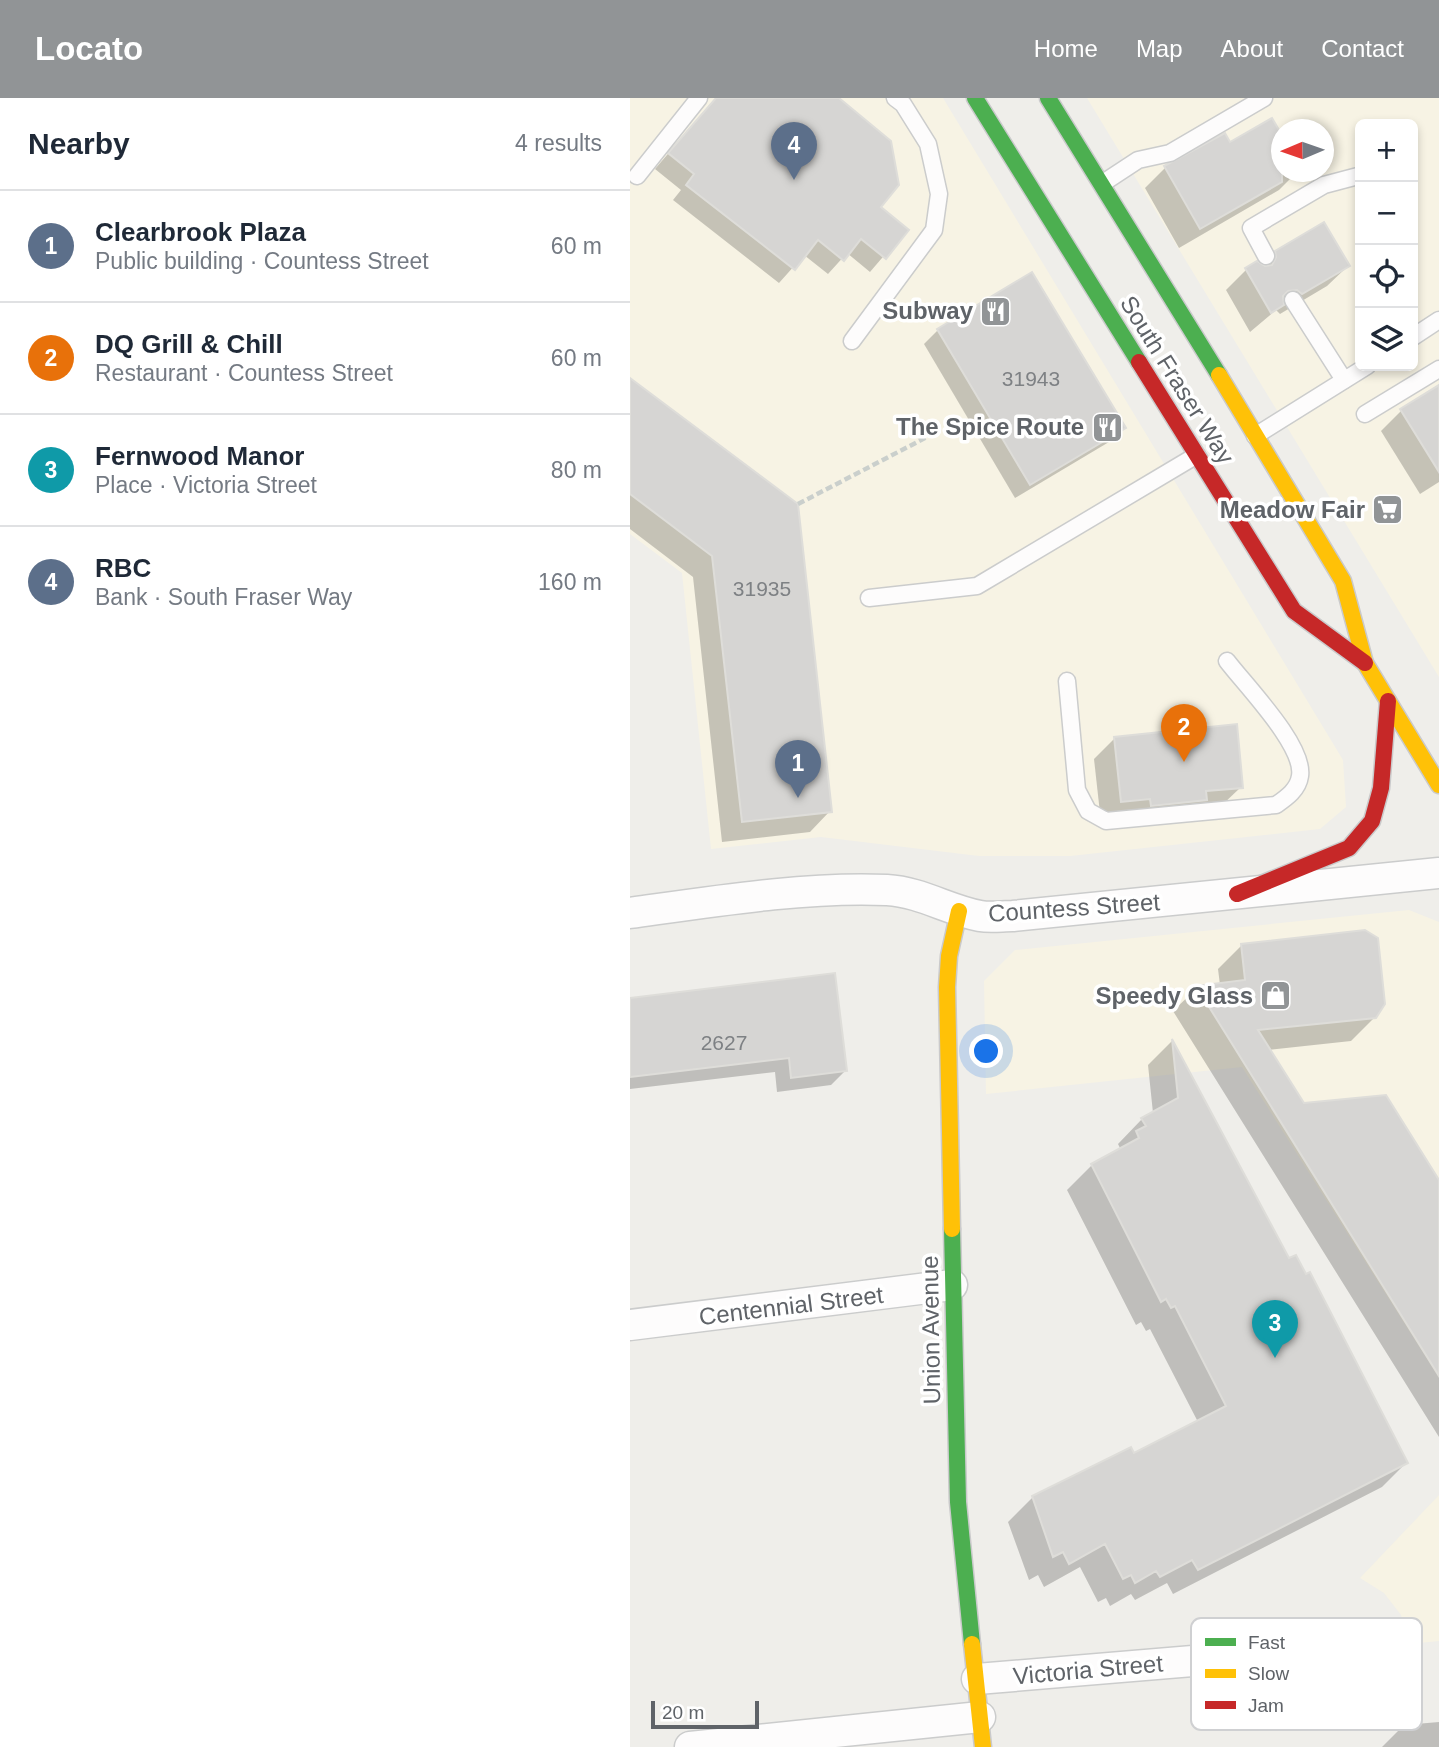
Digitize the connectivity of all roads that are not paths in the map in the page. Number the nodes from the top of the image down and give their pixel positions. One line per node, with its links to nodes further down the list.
1 (699, 98): 6 (lane)
2 (895, 98): 13 (lane)
3 (975, 98): 19 (main road, South Fraser Way)
4 (1048, 98): 8 (main road, South Fraser Way)
5 (1264, 98): 8 (lane)
6 (637, 176)
7 (1355, 177): 9 (lane)
8 (1103, 183): 18 (main road, South Fraser Way)
9 (1266, 256)
10 (1293, 300): 16 (lane)
11 (1439, 320): 12 (lane)
12 (1418, 334)
13 (852, 341)
14 (1439, 369): 17 (lane)
15 (1359, 371): 16 (lane)
16 (1344, 380): 18 (lane)
17 (1365, 414)
18 (1255, 436): 22 (main road, South Fraser Way)
19 (1196, 455): 20 (lane); 22 (main road, South Fraser Way)
20 (869, 598)
21 (1227, 661): 23 (lane)
22 (1365, 663): 24 (main road, South Fraser Way)
23 (1067, 681)
24 (1388, 701): 25 (main road, South Fraser Way); 27 (main road)
25 (1439, 785)
26 (1439, 873): 27 (street, Countess Street)
27 (1237, 894): 28 (street, Countess Street)
28 (959, 911): 29 (street, Countess Street); 30 (main road, Union Avenue)
29 (630, 914)
30 (952, 1285): 31 (street, Centennial Street); 33 (main road, Union Avenue)
31 (630, 1325)
32 (1191, 1661): 33 (street, Victoria Street)
33 (977, 1679): 34 (main road, Union Avenue)
34 (980, 1717): 35 (street); 36 (main road, Union Avenue)
35 (690, 1747)
36 (983, 1747)

